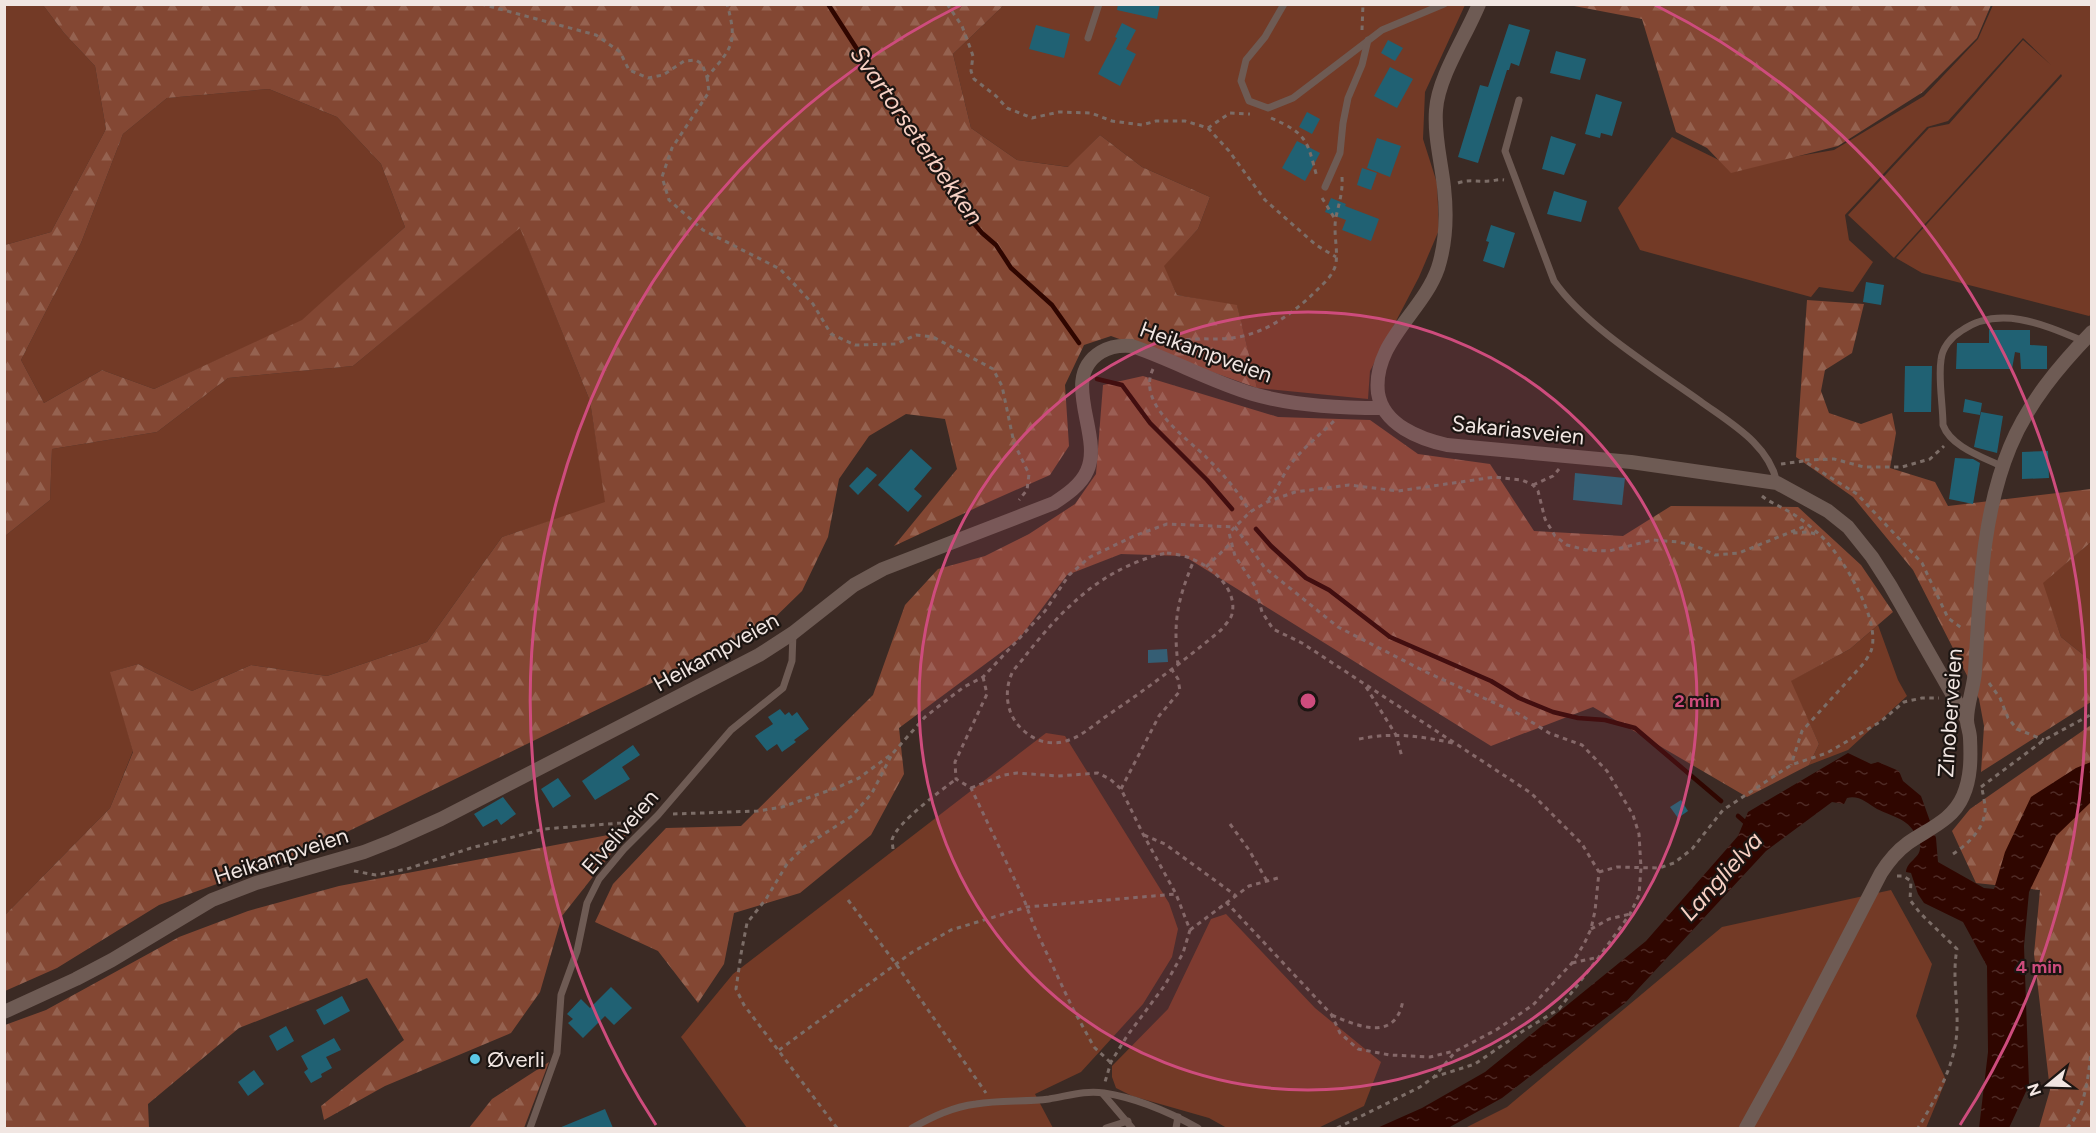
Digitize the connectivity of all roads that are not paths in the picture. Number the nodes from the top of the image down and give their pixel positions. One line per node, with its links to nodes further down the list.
1 (1099, 4): 5 (lane)
2 (1284, 4): 6 (lane)
3 (1444, 4): 6 (lane)
4 (1476, 5): 10 (street)
5 (1088, 38)
6 (1368, 40): 8 (lane)
7 (1519, 100): 12 (lane)
8 (1322, 190)
9 (2087, 336): 11 (street, Zinoberveien); 11 (lane)
10 (1382, 408): 12 (street, Sakariasveien); 13 (street, Heikampveien)
11 (2003, 467): 14 (street, Zinoberveien)
12 (1778, 483): 14 (street, Sakariasveien)
13 (793, 633): 15 (street, Heikampveien); 19 (lane, Elveliveien)
14 (1967, 720): 25 (street, Zinoberveien)
15 (4, 1012)
16 (1103, 1093): 17 (lane); 18 (lane); 20 (lane)
17 (1178, 1117): 23 (lane); 24 (lane)
18 (1128, 1121): 21 (lane); 22 (lane)
19 (530, 1128)
20 (912, 1128)
21 (1106, 1128)
22 (1132, 1128)
23 (1176, 1128)
24 (1198, 1128)
25 (1746, 1128)

